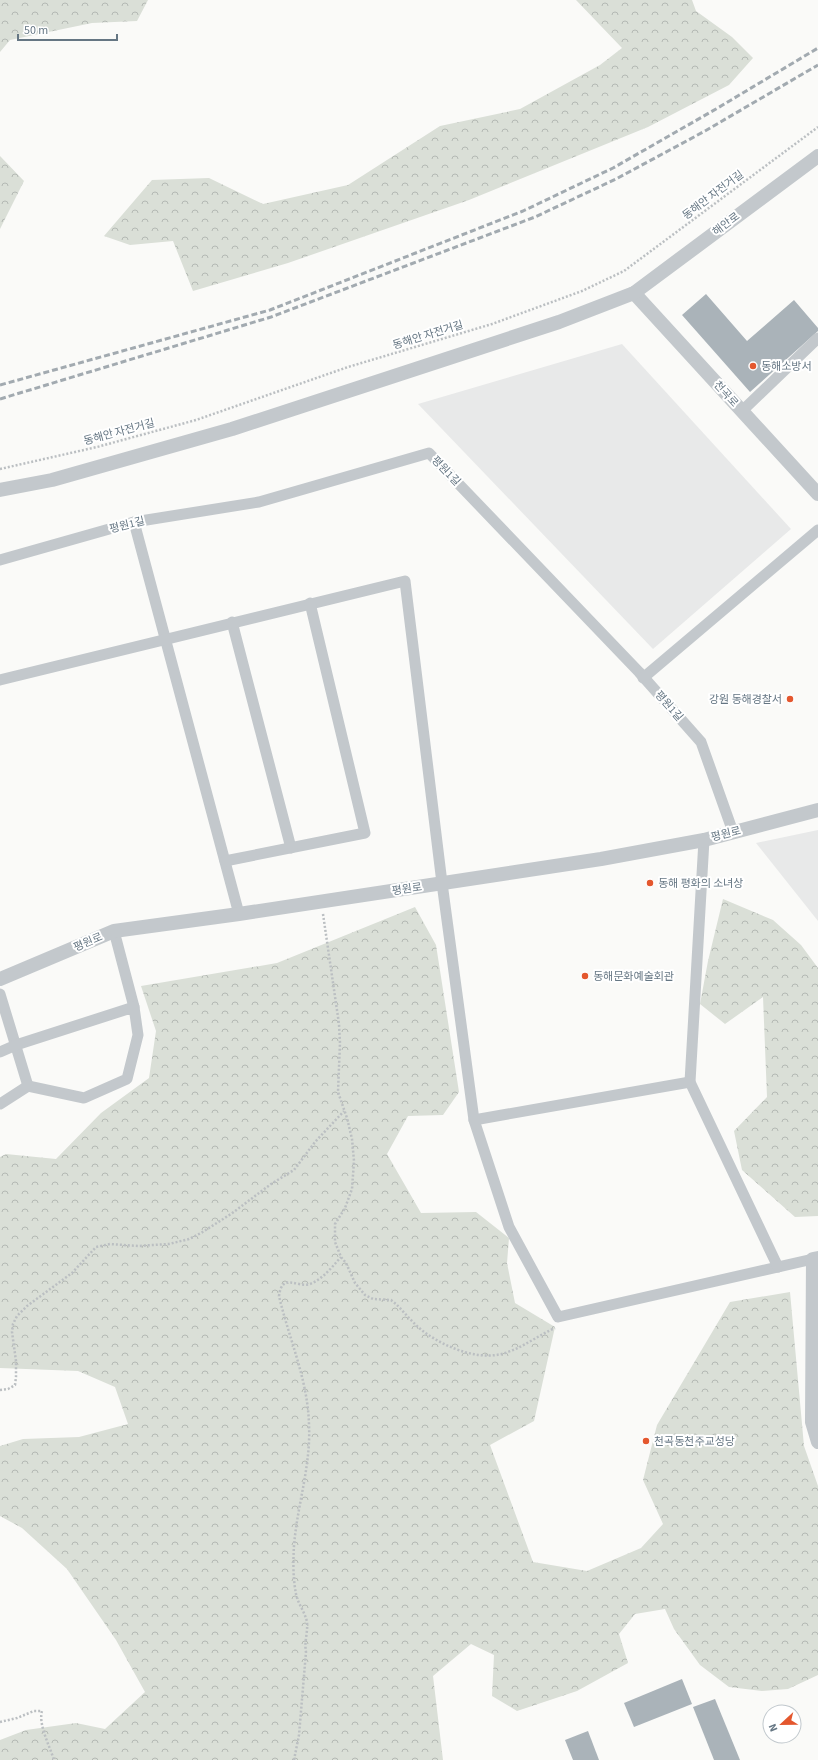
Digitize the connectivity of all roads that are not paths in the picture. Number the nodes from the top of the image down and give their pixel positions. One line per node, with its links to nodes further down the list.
1 (818, 156): 2 (street, 해안로)
2 (634, 293): 4 (street, 천곡로); 6 (street, 해안로)
3 (818, 338): 4 (street)
4 (742, 411): 5 (street, 천곡로)
5 (816, 489)
6 (0, 490)
7 (134, 522): 9 (street, 평원1길); 12 (street); 13 (street, 평원1길)
8 (818, 530): 13 (street)
9 (0, 560)
10 (310, 603): 11 (street); 18 (street); 20 (street)
11 (232, 622): 12 (street); 18 (street)
12 (165, 638): 14 (street); 19 (street)
13 (643, 678): 16 (street, 평원1길)
14 (0, 680)
15 (818, 810): 16 (street, 평원로)
16 (733, 832): 17 (street, 평원로)
17 (704, 840): 20 (street, 평원로); 28 (street)
18 (291, 848): 19 (street)
19 (225, 861): 21 (street)
20 (442, 883): 21 (street, 평원로); 31 (street)
21 (239, 914): 22 (street, 평원로)
22 (114, 931): 23 (street, 평원로); 25 (street)
23 (0, 978)
24 (0, 994): 26 (street)
25 (134, 1007): 26 (street); 29 (street)
26 (16, 1045): 27 (street); 29 (street)
27 (0, 1052)
28 (690, 1082): 31 (street); 33 (street)
29 (28, 1086): 30 (street)
30 (0, 1104)
31 (474, 1120): 33 (street)
32 (815, 1258): 33 (street); 34 (street)
33 (778, 1267)
34 (815, 1421): 35 (street)
35 (818, 1442)

